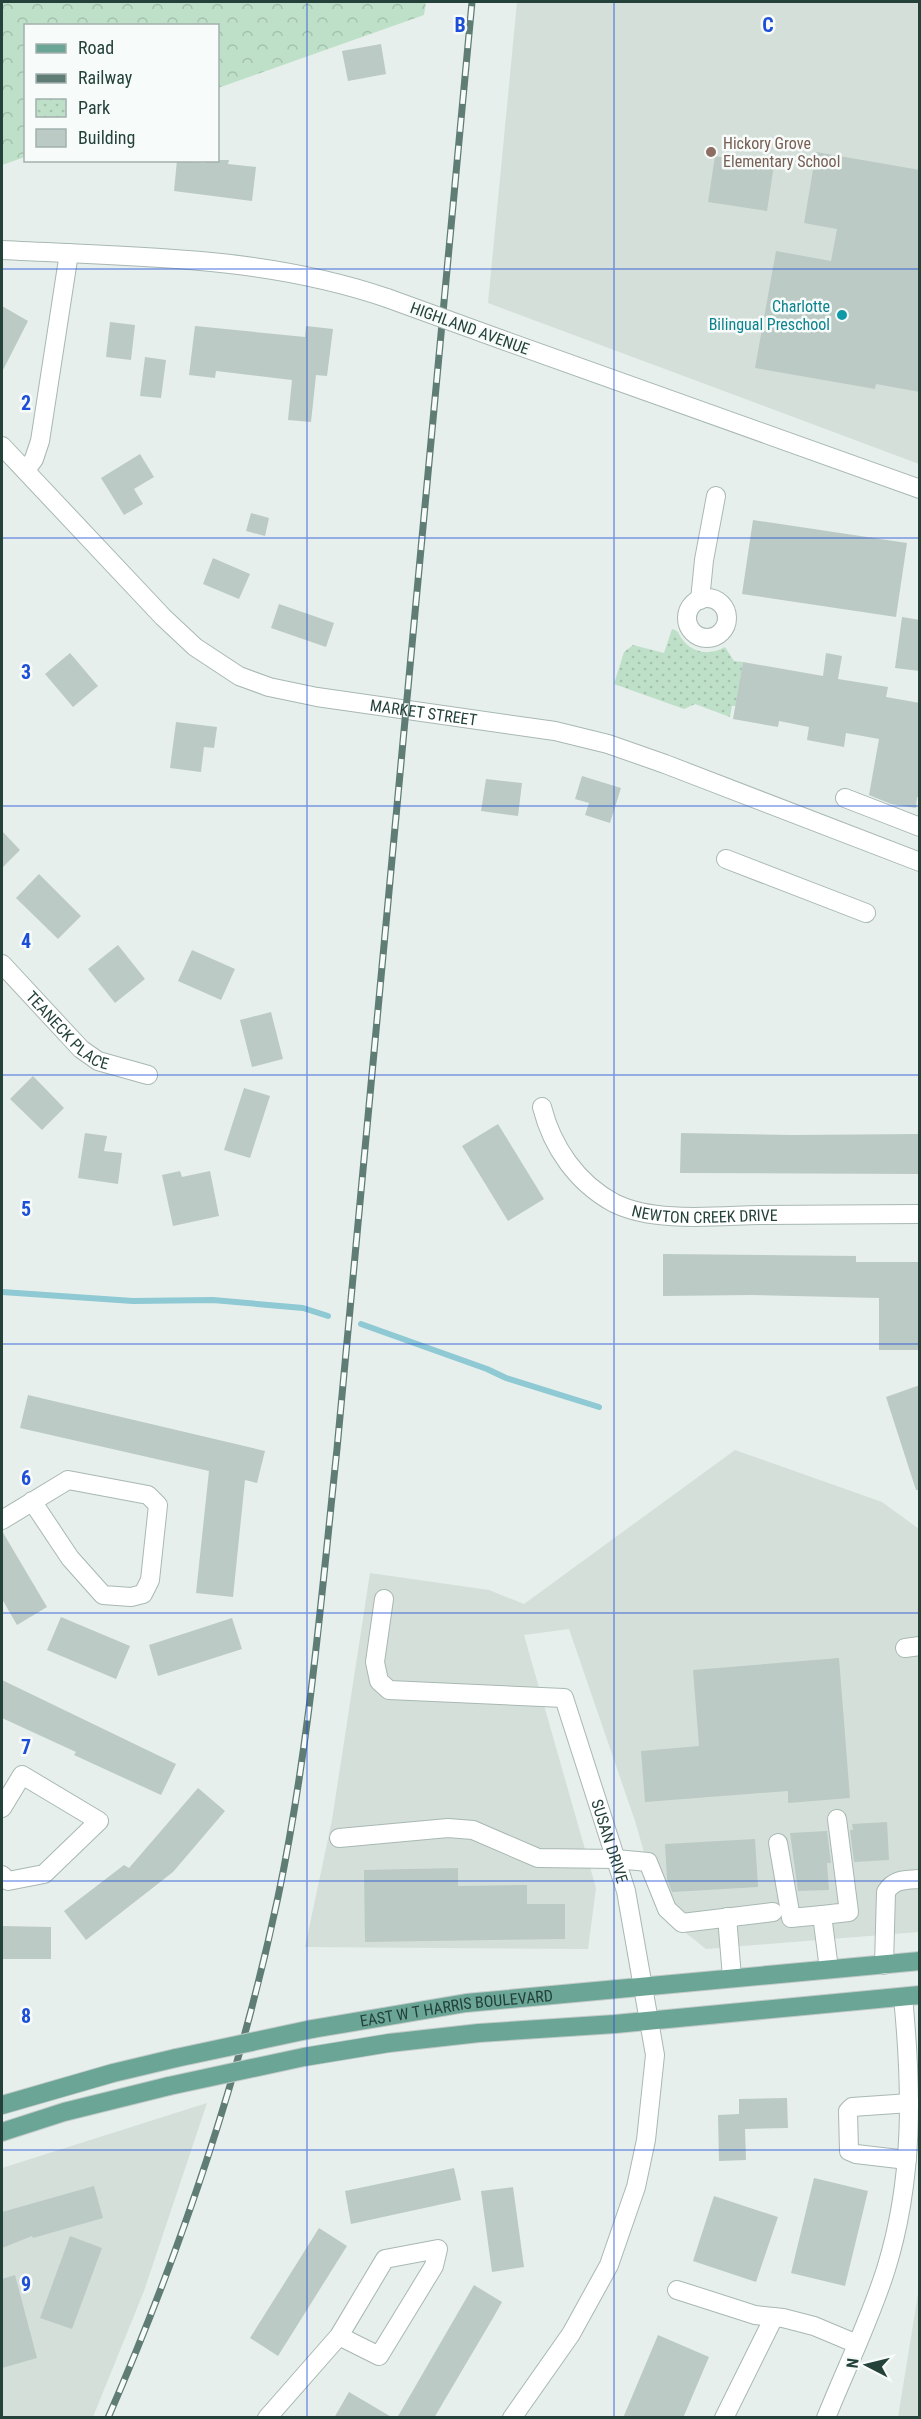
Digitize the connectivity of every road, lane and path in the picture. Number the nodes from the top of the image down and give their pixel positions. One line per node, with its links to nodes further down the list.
1 (2, 250): 2 (street, HIGHLAND AVENUE)
2 (69, 253): 4 (street); 5 (street, HIGHLAND AVENUE, bridge)
3 (2, 446): 4 (street, MARKET STREET)
4 (26, 470): 11 (street, MARKET STREET)
5 (920, 489)
6 (716, 496): 7 (street)
7 (700, 600)
8 (845, 798): 9 (street)
9 (920, 827)
10 (726, 859): 12 (street)
11 (920, 862)
12 (866, 913)
13 (2, 964): 14 (street, TEANECK PLACE)
14 (148, 1075)
15 (542, 1107): 16 (street, NEWTON CREEK DRIVE)
16 (920, 1214)
17 (32, 1501): 17 (street); 18 (street)
18 (2, 1520)
19 (384, 1599): 24 (street, SUSAN DRIVE)
20 (2, 1808): 25 (street)
21 (837, 1819): 28 (street)
22 (339, 1838): 24 (street)
23 (778, 1843): 28 (street)
24 (616, 1859): 29 (street); 34 (street, SUSAN DRIVE)
25 (2, 1875)
26 (920, 1879): 31 (street)
27 (772, 1912): 29 (street)
28 (822, 1916): 32 (street)
29 (727, 1917): 33 (street)
30 (920, 1961): 31 (main road, EAST W T HARRIS BOULEVARD)
31 (884, 1965): 32 (main road, EAST W T HARRIS BOULEVARD)
32 (829, 1969): 33 (main road, EAST W T HARRIS BOULEVARD)
33 (732, 1977): 34 (main road, EAST W T HARRIS BOULEVARD)
34 (643, 1986): 36 (street, SUSAN DRIVE); 38 (main road, EAST W T HARRIS BOULEVARD, bridge)
35 (911, 1996): 36 (main road, EAST W T HARRIS BOULEVARD); 37 (street)
36 (650, 2021): 39 (main road, EAST W T HARRIS BOULEVARD, bridge); 46 (street, SUSAN DRIVE)
37 (910, 2103): 40 (street); 40 (street)
38 (2, 2105)
39 (2, 2132)
40 (907, 2160): 44 (street)
41 (676, 2290): 42 (street)
42 (774, 2317): 44 (street); 47 (street)
43 (339, 2336): 43 (street); 45 (street)
44 (857, 2344): 48 (street)
45 (267, 2418)
46 (512, 2418)
47 (724, 2418)
48 (826, 2418)

